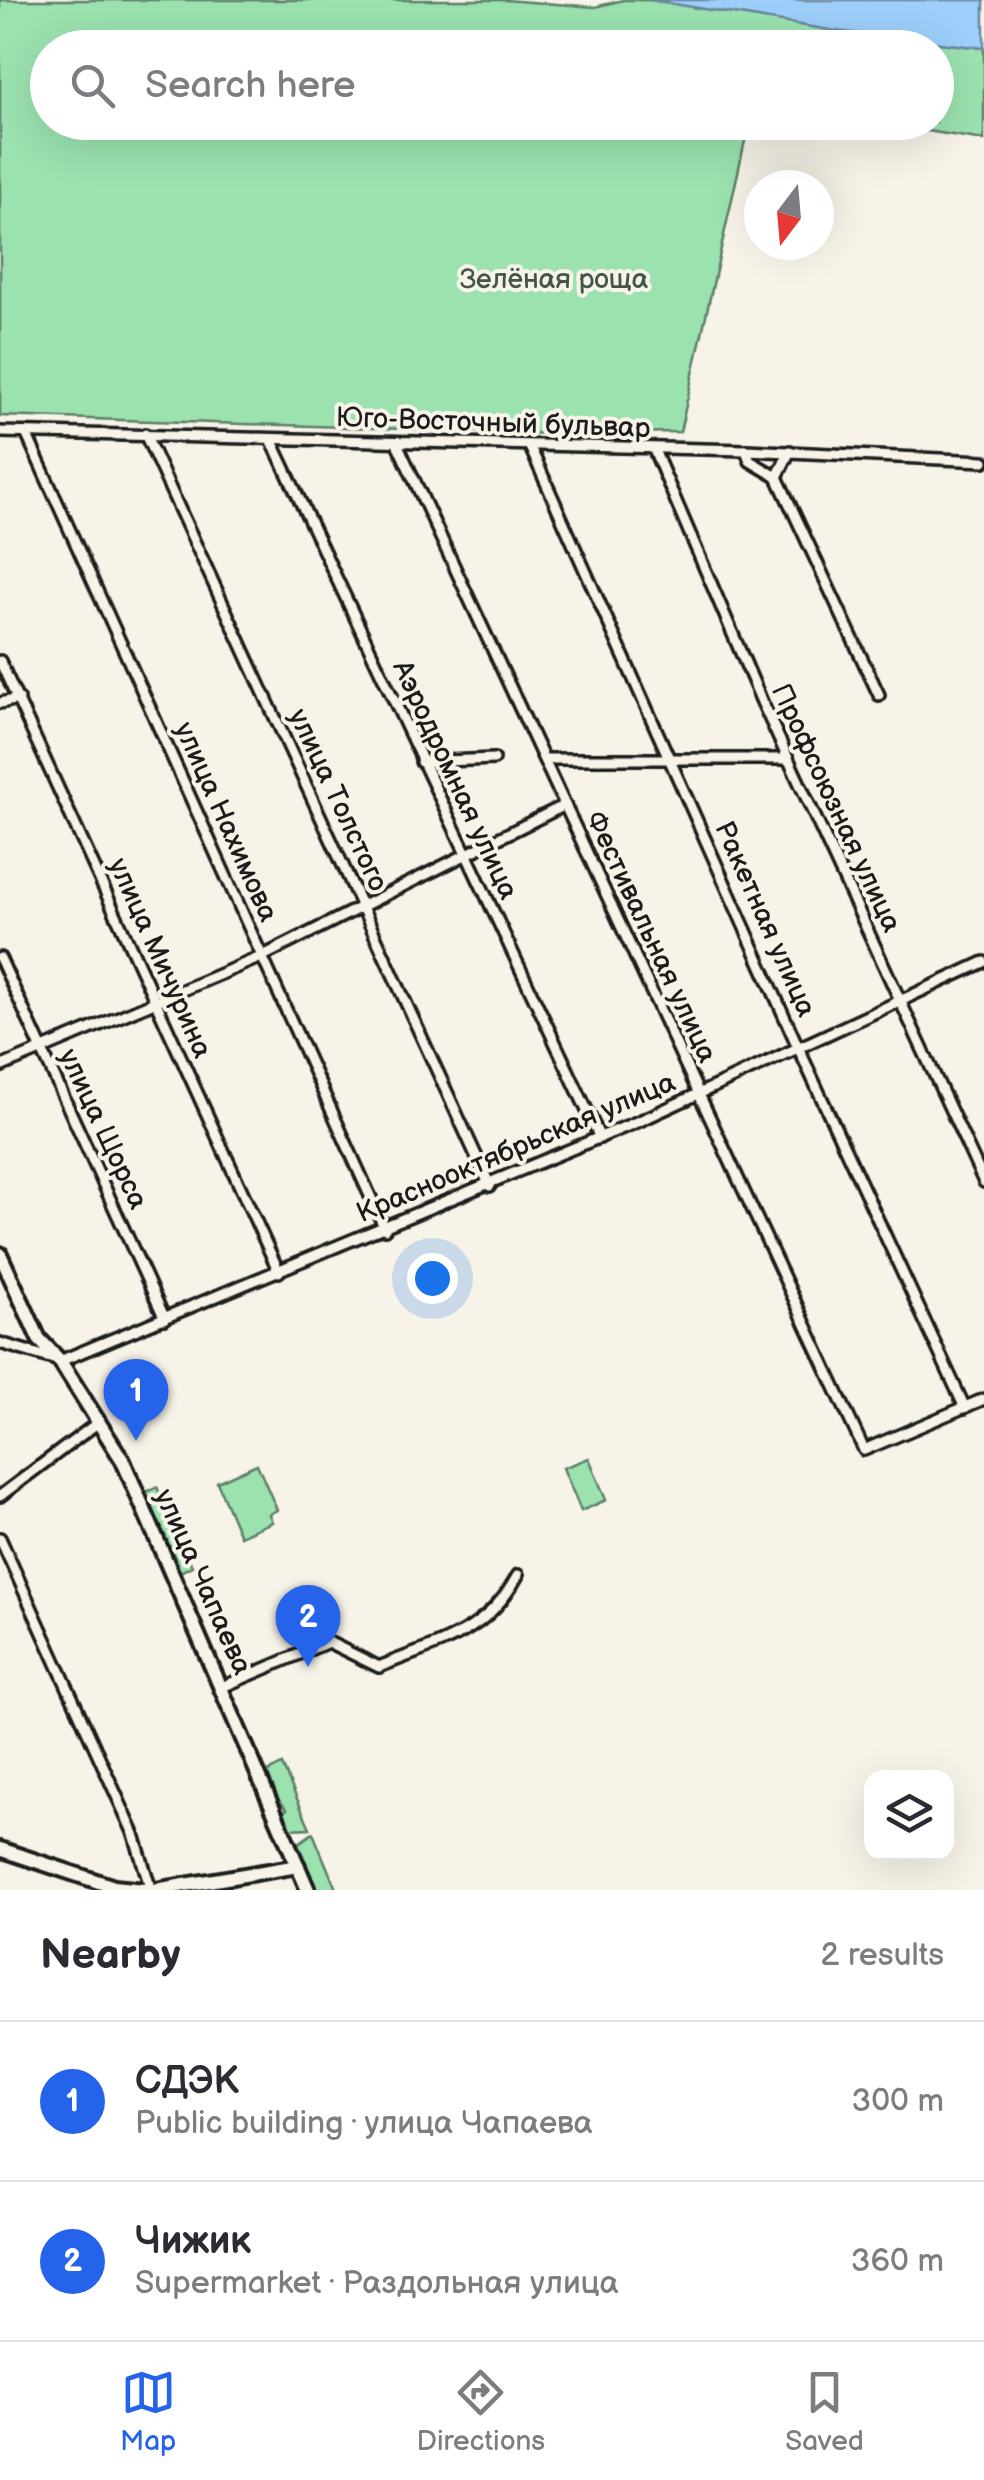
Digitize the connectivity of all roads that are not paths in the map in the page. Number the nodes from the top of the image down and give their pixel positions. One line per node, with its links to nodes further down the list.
1 (0, 432): 2 (street, Юго-Восточный бульвар)
2 (26, 433): 3 (street, Юго-Восточный бульвар); 24 (street, улица Нахимова)
3 (145, 434): 4 (street, Юго-Восточный бульвар); 23 (street, улица Толстого)
4 (271, 440): 5 (street, Юго-Восточный бульвар); 20 (street, Аэродромная улица)
5 (397, 443): 6 (street, Юго-Восточный бульвар); 19 (street, Фестивальная улица)
6 (530, 446): 7 (street, Юго-Восточный бульвар); 17 (street, Ракетная улица)
7 (654, 450): 8 (street, Юго-Восточный бульвар); 18 (street, Профсоюзная улица)
8 (746, 450): 9 (street, Юго-Восточный бульвар); 11 (street)
9 (790, 451): 10 (street, Юго-Восточный бульвар); 11 (street)
10 (984, 461)
11 (777, 477): 13 (street)
12 (0, 661): 14 (street, улица Мичурина)
13 (879, 696)
14 (19, 700): 15 (street); 28 (street, улица Мичурина)
15 (0, 703)
16 (494, 759): 20 (street)
17 (668, 759): 18 (street); 19 (street); 29 (street, Ракетная улица)
18 (788, 759): 27 (street, Профсоюзная улица)
19 (544, 760): 21 (street, Фестивальная улица)
20 (421, 762): 22 (street, Аэродромная улица)
21 (566, 805): 22 (street); 32 (street, Фестивальная улица)
22 (465, 856): 23 (street); 33 (street, Аэродромная улица)
23 (363, 906): 24 (street); 35 (street, улица Толстого)
24 (261, 957): 28 (street); 36 (street, улица Нахимова)
25 (0, 958): 30 (street, улица Щорса)
26 (984, 962): 27 (street, Краснооктябрьская улица)
27 (900, 998): 29 (street, Краснооктябрьская улица); 34 (street, Профсоюзная улица)
28 (154, 1001): 30 (street); 38 (street, улица Мичурина)
29 (798, 1047): 32 (street, Краснооктябрьская улица); 43 (street, Ракетная улица)
30 (41, 1048): 31 (street); 39 (street, улица Щорса)
31 (0, 1067)
32 (698, 1093): 33 (street, Краснооктябрьская улица); 43 (street, Фестивальная улица)
33 (600, 1138): 35 (street, Краснооктябрьская улица)
34 (984, 1182)
35 (490, 1186): 36 (street, Краснооктябрьская улица)
36 (385, 1229): 38 (street, Краснооктябрьская улица)
37 (0, 1254): 41 (main road, улица Чапаева)
38 (279, 1272): 39 (street, Краснооктябрьская улица)
39 (165, 1319): 41 (street, Краснооктябрьская улица)
40 (0, 1343): 41 (street)
41 (60, 1362): 44 (main road, улица Чапаева)
42 (984, 1399): 43 (street)
43 (965, 1408)
44 (100, 1421): 45 (street); 48 (main road, улица Чапаева)
45 (0, 1496)
46 (0, 1538): 52 (street)
47 (518, 1575): 48 (street)
48 (222, 1687): 50 (main road, улица Чапаева)
49 (0, 1849): 51 (main road)
50 (298, 1866): 52 (main road); 53 (main road, улица Чапаева)
51 (113, 1889): 52 (main road)
52 (150, 1890)
53 (308, 1890)

